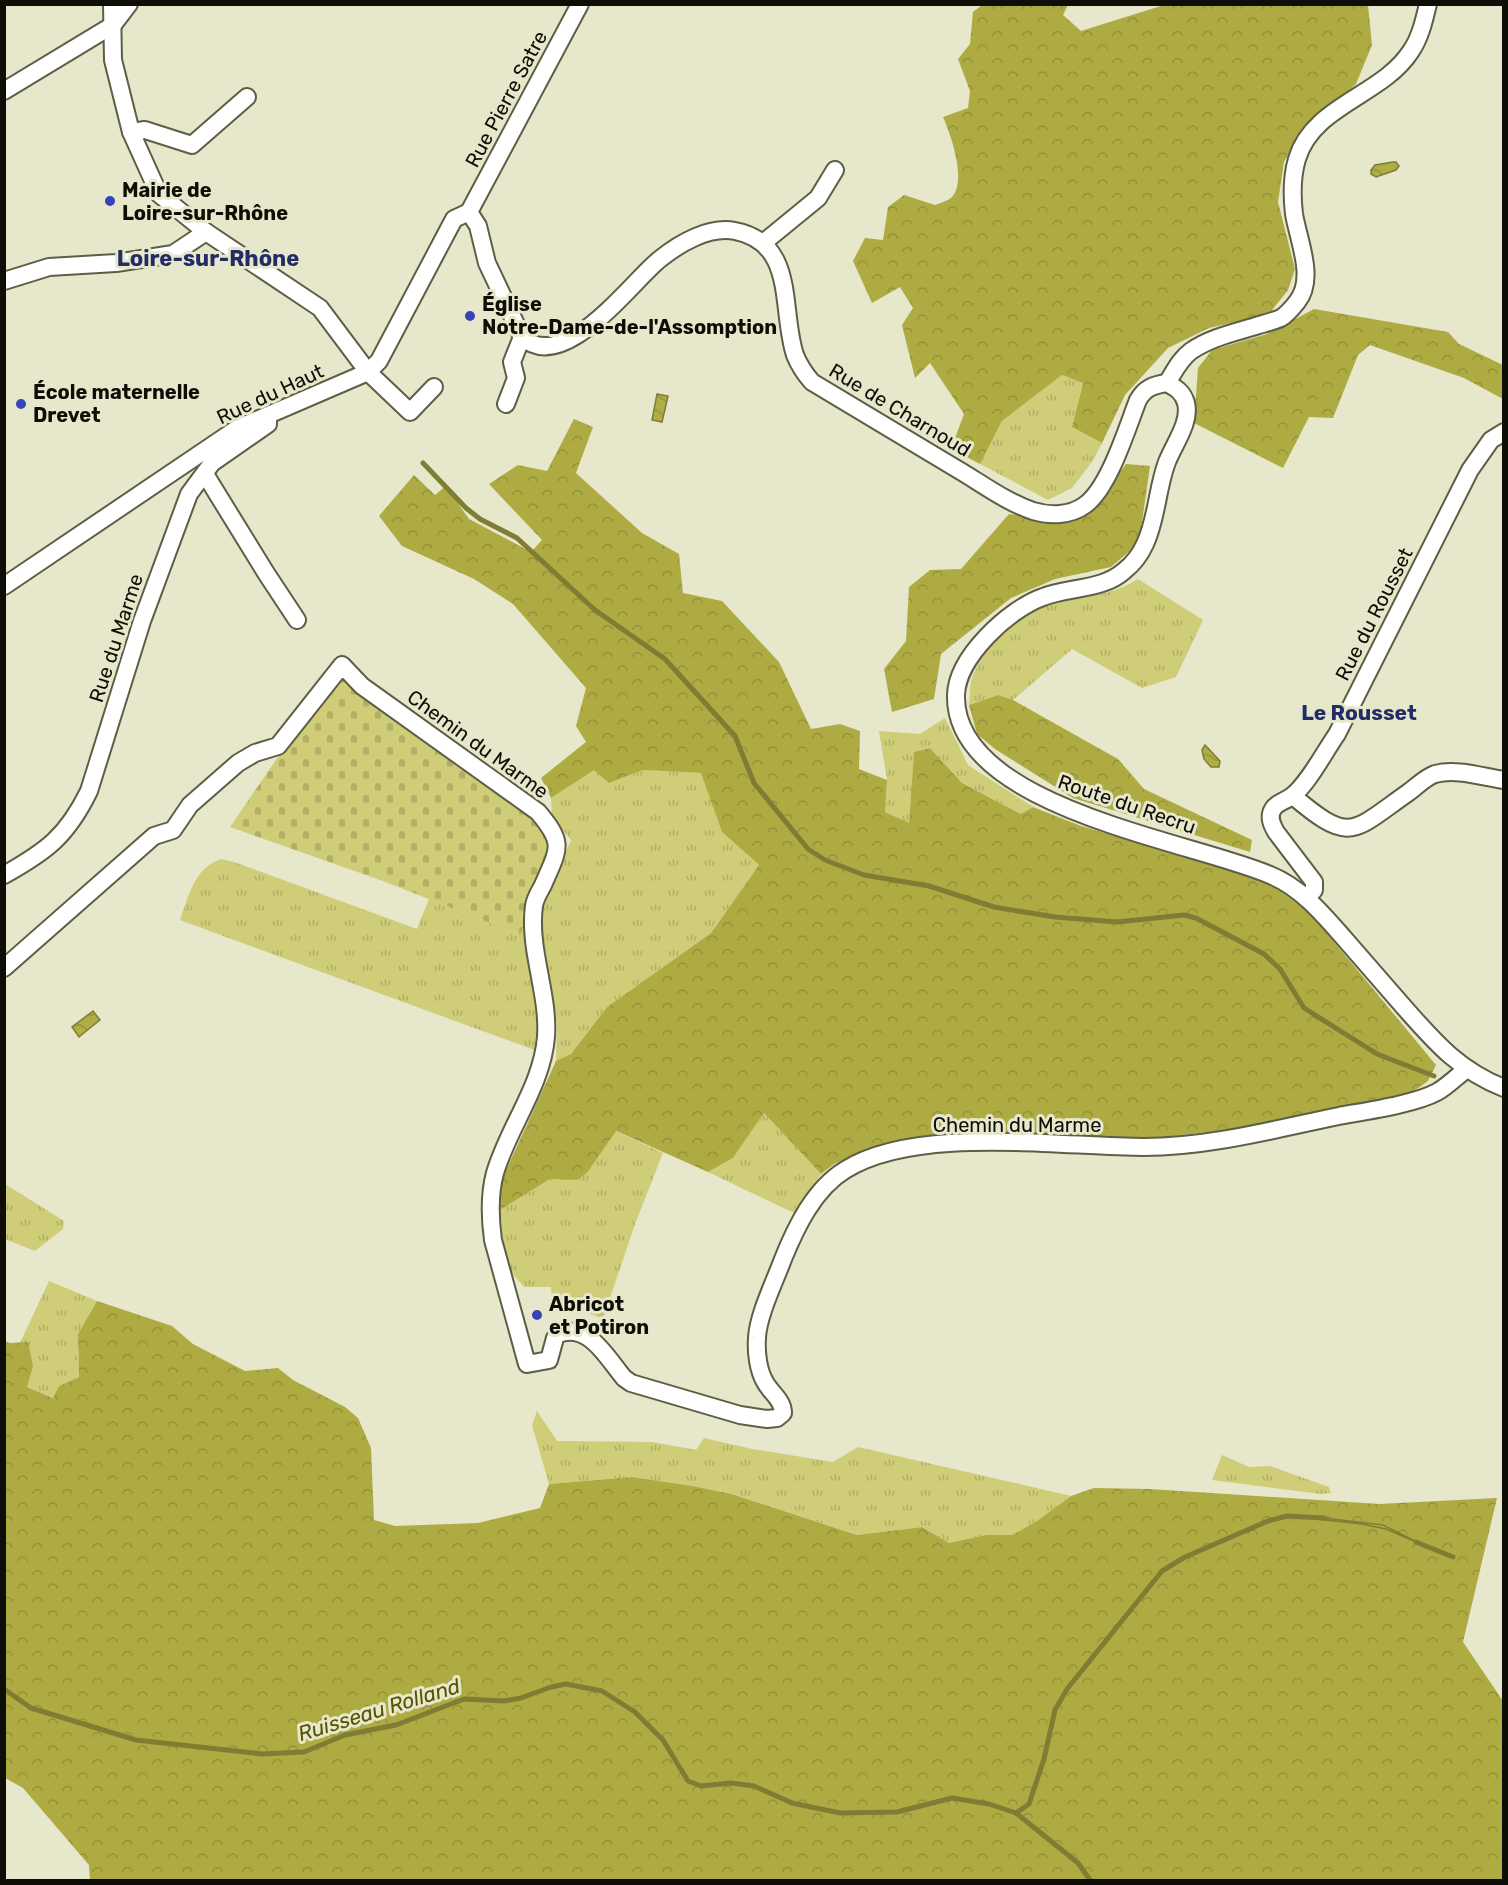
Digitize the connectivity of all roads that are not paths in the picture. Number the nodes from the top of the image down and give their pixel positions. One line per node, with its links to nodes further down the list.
1 (112, 4): 5 (street)
2 (129, 4): 5 (street)
3 (580, 4): 10 (street, Rue Pierre Satre)
4 (1428, 4): 16 (street)
5 (113, 25): 6 (street); 8 (street)
6 (4, 91)
7 (247, 98): 8 (street)
8 (131, 132): 11 (street)
9 (835, 170): 12 (street)
10 (468, 212): 14 (street); 15 (street, Rue du Haut)
11 (206, 232): 13 (street); 15 (street)
12 (763, 243): 14 (street); 16 (street, Rue de Charnoud)
13 (4, 281)
14 (522, 337): 18 (street)
15 (368, 372): 17 (street); 19 (street, Rue du Haut)
16 (1167, 383): 27 (street, Route du Recru)
17 (434, 387)
18 (506, 404)
19 (268, 415): 21 (street, Rue du Marme); 22 (street, Rue du Haut)
20 (1503, 432): 25 (street, Rue du Rousset)
21 (205, 474): 23 (street); 26 (street, Rue du Marme)
22 (4, 586)
23 (297, 620)
24 (1503, 780): 25 (street)
25 (1293, 796): 27 (street, Rue du Rousset)
26 (4, 875)
27 (1306, 898): 29 (street, Route du Recru)
28 (4, 968): 29 (street, Chemin du Marme)
29 (1467, 1069): 30 (street, Route du Recru)
30 (1503, 1088)

